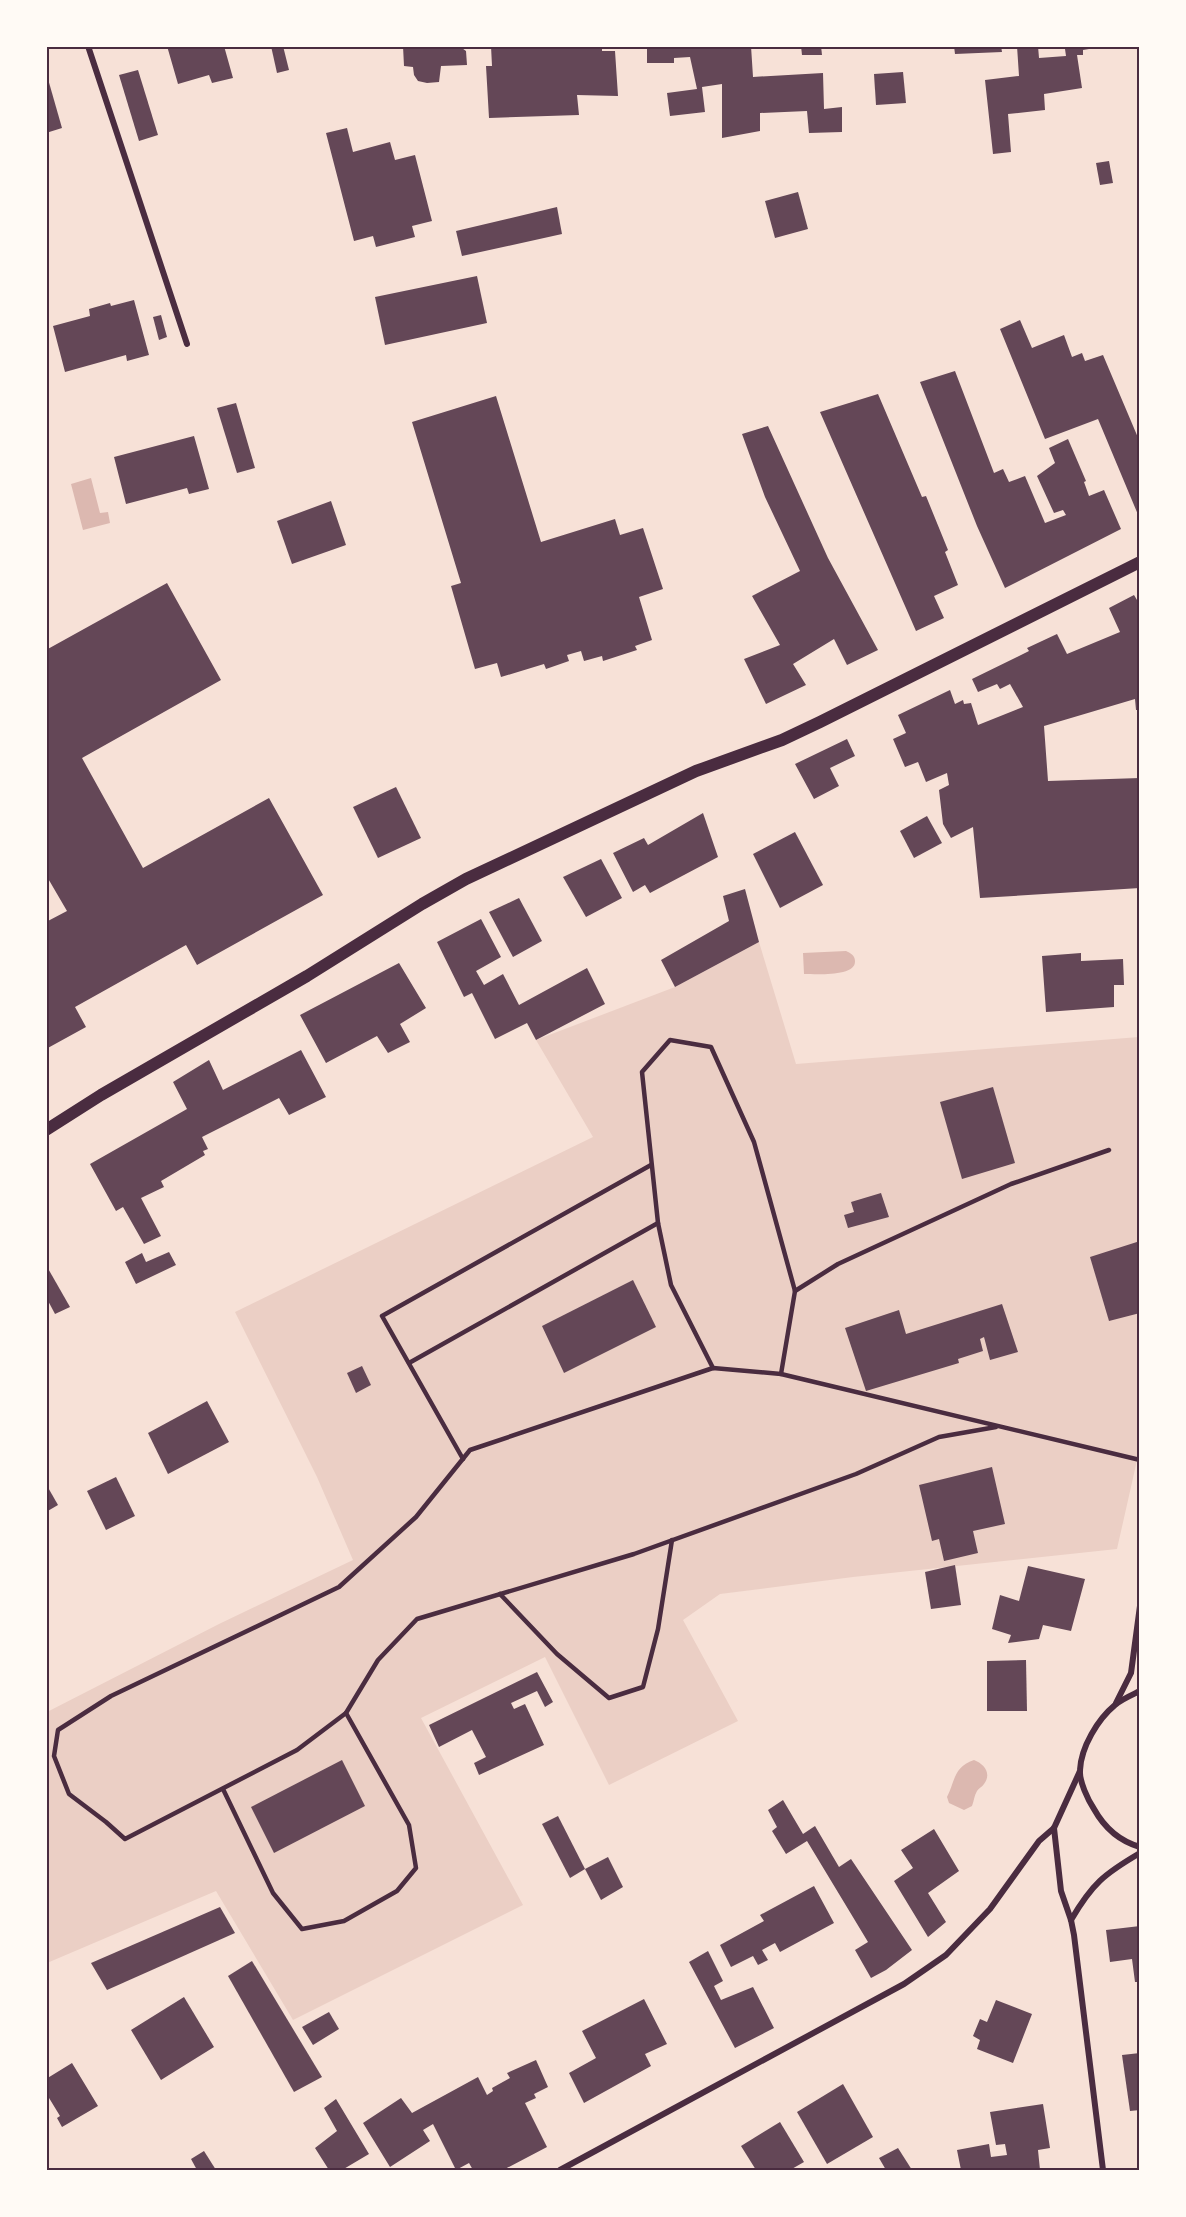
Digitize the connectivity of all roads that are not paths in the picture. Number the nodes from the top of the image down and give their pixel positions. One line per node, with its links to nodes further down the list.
1 (88, 46): 2 (street)
2 (187, 344)
3 (1140, 562): 4 (main road)
4 (46, 1130)
5 (1109, 1150): 8 (lane)
6 (651, 1165): 7 (lane); 8 (lane); 9 (lane)
7 (658, 1223): 9 (lane); 10 (lane)
8 (795, 1291): 11 (lane)
9 (409, 1363): 13 (lane)
10 (712, 1368): 11 (lane); 13 (lane)
11 (781, 1374): 12 (lane)
12 (996, 1427): 14 (lane); 15 (lane)
13 (463, 1459): 22 (lane)
14 (1140, 1460)
15 (672, 1539): 16 (lane); 16 (lane)
16 (500, 1594): 20 (lane)
17 (1140, 1606): 19 (street)
18 (1140, 1691): 19 (street)
19 (1116, 1704): 21 (street)
20 (346, 1713): 22 (lane); 22 (lane)
21 (1080, 1771): 23 (street); 24 (street)
22 (223, 1789)
23 (1054, 1828): 26 (street); 27 (street)
24 (1140, 1847)
25 (1140, 1853): 26 (street)
26 (1071, 1920): 28 (street)
27 (560, 2170)
28 (1103, 2170)

